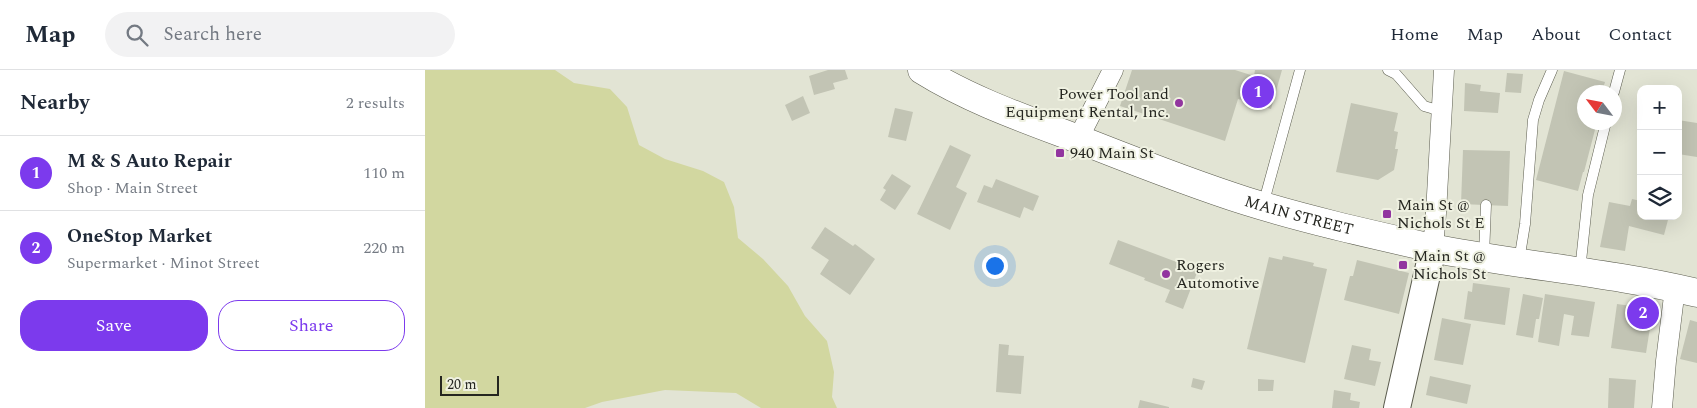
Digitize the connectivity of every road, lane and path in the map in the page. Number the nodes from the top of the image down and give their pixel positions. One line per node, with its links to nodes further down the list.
1 (922, 70): 11 (main road, MAIN STREET)
2 (1113, 70): 11 (street)
3 (1300, 70): 13 (lane)
4 (1388, 70): 9 (lane)
5 (1444, 70): 9 (street)
6 (1552, 70): 16 (lane)
7 (1620, 70): 8 (lane)
8 (1616, 85)
9 (1441, 111): 14 (street)
10 (1604, 130): 17 (lane)
11 (1078, 139): 13 (main road, MAIN STREET)
12 (1486, 205): 15 (lane)
13 (1263, 206): 14 (main road, MAIN STREET)
14 (1433, 248): 15 (main road, MAIN STREET); 19 (street)
15 (1483, 257): 16 (main road, MAIN STREET)
16 (1519, 262): 17 (main road, MAIN STREET)
17 (1580, 272): 18 (main road, MAIN STREET)
18 (1686, 291): 20 (street)
19 (1397, 408)
20 (1662, 408)

